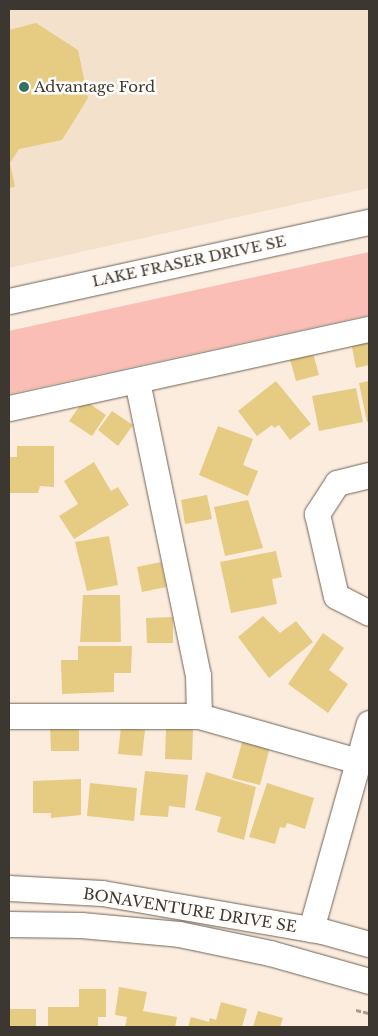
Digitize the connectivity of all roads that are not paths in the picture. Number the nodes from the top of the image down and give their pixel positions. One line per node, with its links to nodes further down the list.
1 (369, 222): 2 (street, LAKE FRASER DRIVE SE)
2 (9, 301)
3 (369, 330): 4 (street)
4 (137, 381): 5 (street); 9 (street)
5 (9, 408)
6 (369, 475): 7 (street)
7 (369, 613)
8 (9, 716): 9 (street)
9 (199, 716): 11 (street)
10 (369, 723): 11 (street)
11 (358, 761): 14 (street)
12 (9, 888): 14 (street, BONAVENTURE DRIVE SE)
13 (9, 924): 16 (street, BONAVENTURE DRIVE SE)
14 (311, 929): 15 (street, BONAVENTURE DRIVE SE)
15 (369, 944)
16 (369, 981)

